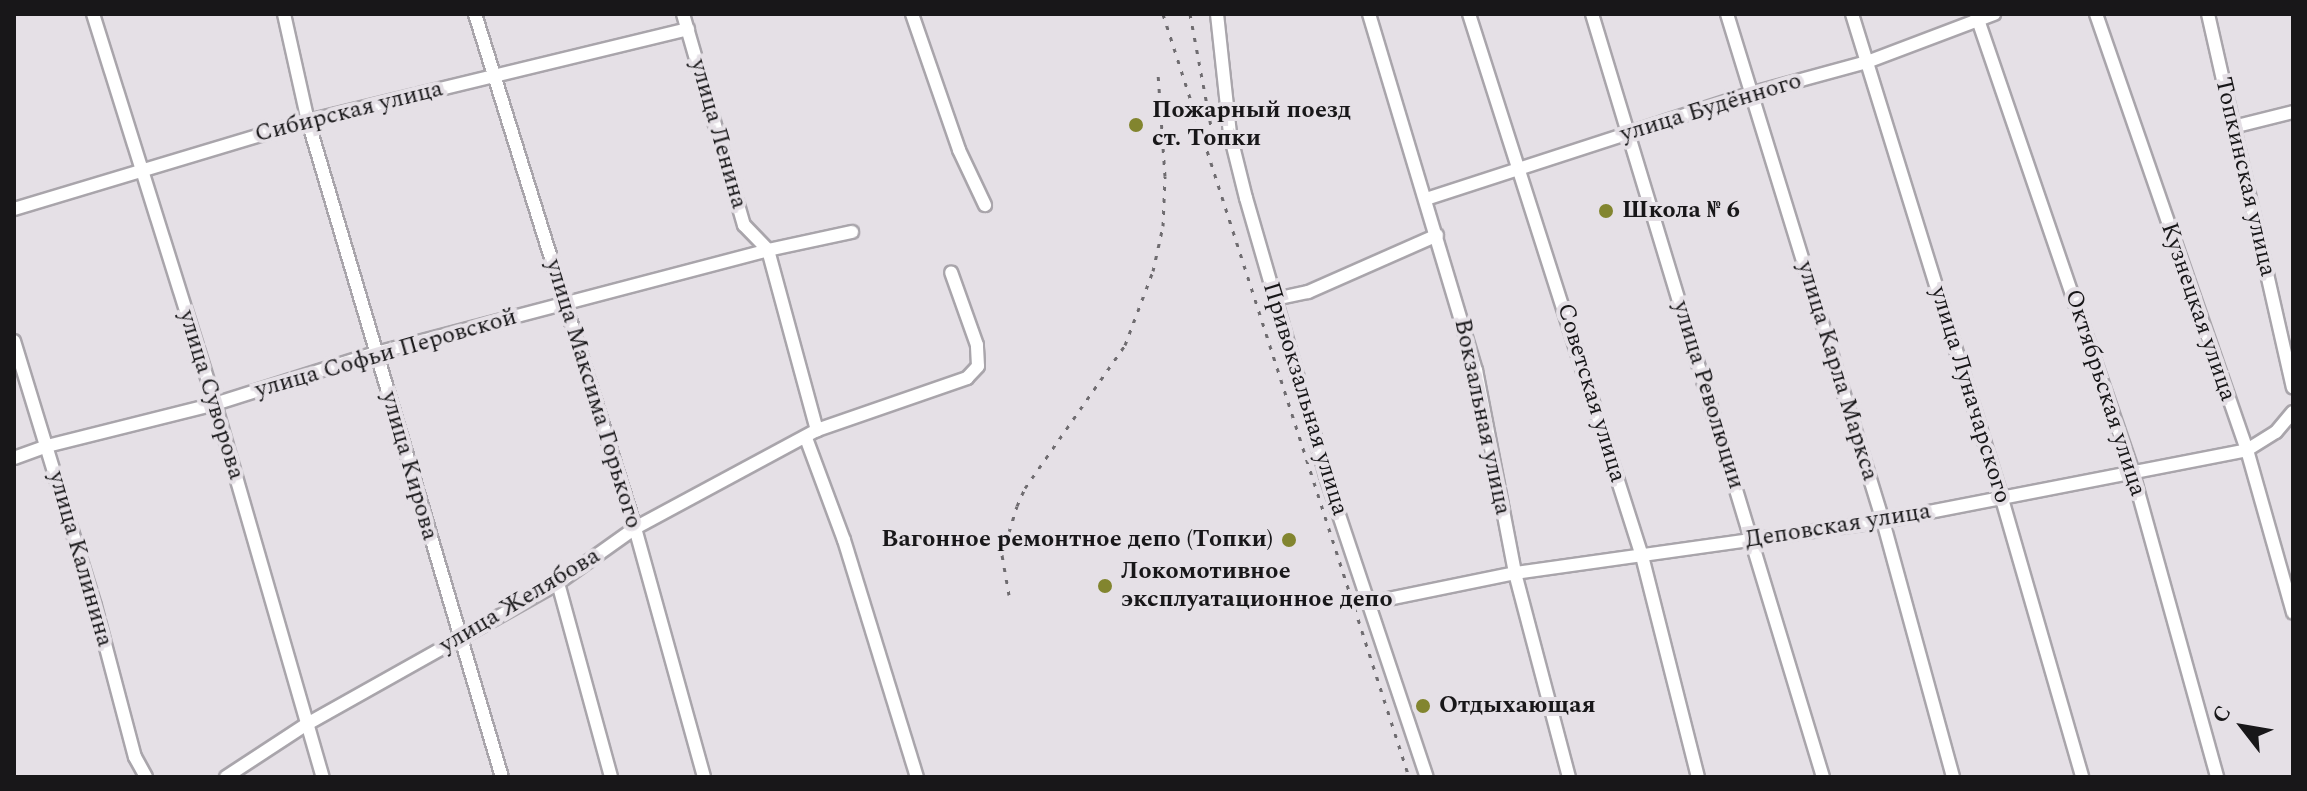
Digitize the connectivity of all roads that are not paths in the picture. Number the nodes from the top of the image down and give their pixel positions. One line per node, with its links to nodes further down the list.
1 (93, 14): 24 (street, улица Суворова)
2 (284, 14): 21 (street, улица Кирова)
3 (475, 14): 18 (street, улица Максима Горького)
4 (683, 14): 16 (street, улица Ленина)
5 (912, 14): 27 (street)
6 (1217, 14): 33 (street, Привокзальная улица)
7 (1369, 14): 26 (street, Вокзальная улица)
8 (1469, 14): 25 (street, Советская улица)
9 (1592, 14): 23 (street, улица Революции)
10 (1727, 14): 19 (street, улица Карла Маркса)
11 (1852, 14): 17 (street, улица Луначарского)
12 (1994, 14): 15 (street, улица Будённого)
13 (2096, 14): 43 (street, Кузнецкая улица)
14 (2208, 14): 22 (street, Топкинская улица)
15 (1977, 17): 17 (street, улица Будённого); 45 (street, Октябрьская улица)
16 (688, 29): 18 (street, Сибирская улица); 31 (street, улица Ленина)
17 (1867, 62): 19 (street, улица Будённого); 46 (street, улица Луначарского)
18 (492, 76): 21 (street, Сибирская улица); 34 (street, улица Максима Горького)
19 (1753, 93): 23 (street, улица Будённого); 47 (street, улица Карла Маркса)
20 (2293, 112): 22 (street)
21 (308, 121): 24 (street, Сибирская улица); 36 (street, улица Кирова)
22 (2233, 127): 37 (street, Топкинская улица)
23 (1627, 134): 25 (street, улица Будённого); 49 (street, улица Революции)
24 (140, 169): 28 (street, Сибирская улица); 38 (street, улица Суворова)
25 (1520, 169): 26 (street, улица Будённого); 50 (street, Советская улица)
26 (1426, 199): 30 (street, Вокзальная улица)
27 (985, 205)
28 (14, 209)
29 (852, 232): 31 (street, улица Софьи Перовской)
30 (1437, 235): 33 (street); 51 (street, Вокзальная улица)
31 (768, 250): 34 (street, улица Софьи Перовской); 40 (street, улица Ленина)
32 (951, 272): 40 (street, улица Желябова)
33 (1275, 299): 53 (street, Привокзальная улица)
34 (565, 305): 36 (street, улица Софьи Перовской); 48 (street, улица Максима Горького)
35 (14, 341): 42 (street, улица Калинина)
36 (376, 353): 38 (street, улица Софьи Перовской); 55 (street, улица Кирова)
37 (2293, 387)
38 (215, 404): 42 (street, улица Софьи Перовской); 56 (street, улица Суворова)
39 (2293, 412): 43 (street, Деповская улица)
40 (817, 430): 41 (street, улица Желябова)
41 (806, 438): 48 (street, улица Желябова); 63 (street)
42 (47, 446): 44 (street, улица Софьи Перовской); 57 (street, улица Калинина)
43 (2247, 450): 45 (street, Деповская улица); 54 (street, Кузнецкая улица)
44 (14, 458)
45 (2132, 470): 46 (street, Деповская улица); 70 (street, Октябрьская улица)
46 (2002, 499): 47 (street, Деповская улица); 69 (street, улица Луначарского)
47 (1883, 521): 49 (street, Деповская улица); 68 (street, улица Карла Маркса)
48 (635, 528): 52 (street, улица Желябова); 62 (street, улица Максима Горького)
49 (1753, 540): 50 (street, Деповская улица); 67 (street, улица Революции)
50 (1642, 556): 51 (street, Деповская улица); 66 (street, Советская улица)
51 (1515, 573): 53 (street, Деповская улица); 65 (street, Вокзальная улица)
52 (558, 583): 55 (street, улица Желябова); 61 (street)
53 (1369, 603): 64 (street, Привокзальная улица)
54 (2293, 613)
55 (460, 639): 56 (street, улица Желябова); 60 (street, улица Кирова)
56 (307, 724): 58 (street, улица Желябова); 59 (street, улица Суворова)
57 (146, 777)
58 (226, 777)
59 (323, 777)
60 (502, 777)
61 (611, 777)
62 (704, 777)
63 (917, 777)
64 (1427, 777)
65 (1569, 777)
66 (1698, 777)
67 (1823, 777)
68 (1953, 777)
69 (2082, 777)
70 (2217, 777)

